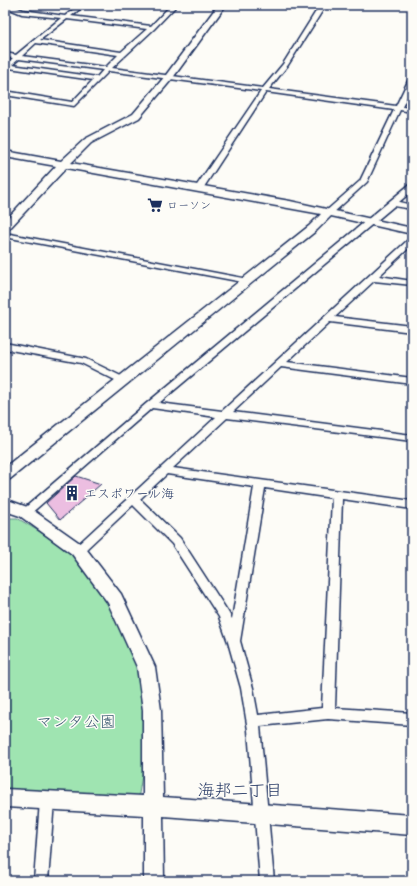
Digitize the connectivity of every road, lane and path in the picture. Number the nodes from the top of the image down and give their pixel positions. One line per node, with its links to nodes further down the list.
1 (6, 5): 6 (street)
2 (82, 5): 6 (street)
3 (174, 5): 7 (street)
4 (222, 5): 14 (street)
5 (323, 5): 17 (street)
6 (68, 17): 7 (street); 8 (street)
7 (152, 28): 9 (street)
8 (35, 41): 9 (street); 11 (street)
9 (122, 54): 13 (street)
10 (5, 55): 11 (street)
11 (18, 57): 12 (street); 13 (street)
12 (6, 67): 15 (street)
13 (108, 69): 14 (street); 15 (street)
14 (169, 77): 17 (street); 22 (street)
15 (99, 79): 18 (street)
16 (412, 79): 19 (street)
17 (264, 90): 19 (street); 24 (street)
18 (5, 93)
19 (399, 108): 20 (street); 27 (street)
20 (412, 110)
21 (5, 154): 22 (street)
22 (63, 164): 24 (street); 29 (street)
23 (412, 187): 25 (street)
24 (199, 188): 27 (street)
25 (393, 203): 26 (street); 28 (street)
26 (412, 207)
27 (329, 212): 28 (street); 36 (street)
28 (371, 222): 30 (street); 44 (street)
29 (5, 227)
30 (412, 231)
31 (5, 235): 36 (street)
32 (412, 242): 33 (street)
33 (401, 252): 34 (street); 35 (street)
34 (412, 255)
35 (373, 278): 37 (street); 38 (street)
36 (248, 281): 42 (street)
37 (412, 283)
38 (329, 319): 39 (street); 41 (street)
39 (412, 330)
40 (5, 346): 42 (street)
41 (280, 364): 43 (street); 45 (street)
42 (122, 380): 48 (street)
43 (412, 381)
44 (150, 405): 45 (street); 54 (street)
45 (226, 414): 46 (street); 47 (street)
46 (412, 438)
47 (164, 470): 49 (street); 51 (street)
48 (5, 475)
49 (260, 484): 50 (street); 56 (street)
50 (337, 495): 53 (street); 57 (street)
51 (133, 499): 55 (street); 56 (street)
52 (5, 505): 54 (street)
53 (412, 505)
54 (25, 512): 55 (street)
55 (78, 550): 62 (street)
56 (234, 642): 59 (street)
57 (328, 713): 58 (street); 59 (street)
58 (412, 719)
59 (253, 721): 63 (street)
60 (5, 798): 61 (street)
61 (47, 801): 62 (street); 65 (street)
62 (154, 806): 63 (street); 66 (street)
63 (261, 815): 64 (street); 67 (street)
64 (412, 825)
65 (41, 881)
66 (154, 881)
67 (267, 881)

